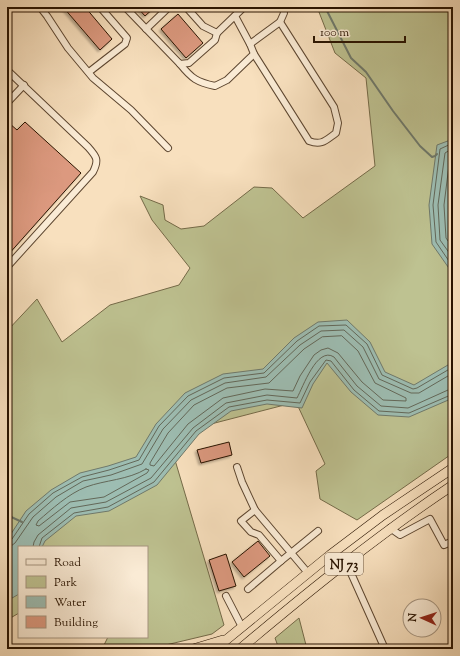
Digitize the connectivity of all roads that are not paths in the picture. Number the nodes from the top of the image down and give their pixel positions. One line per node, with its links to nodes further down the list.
1 (40, 7): 15 (street)
2 (100, 7): 15 (street)
3 (125, 7): 10 (street)
4 (169, 7): 10 (street)
5 (186, 7): 11 (street)
6 (244, 7): 8 (street)
7 (283, 7): 9 (street)
8 (234, 16): 11 (street); 12 (street)
9 (280, 22): 12 (street); 13 (street)
10 (146, 29): 14 (street)
11 (217, 33): 14 (street)
12 (250, 44): 13 (street)
13 (254, 54): 14 (street)
14 (180, 64)
15 (88, 72): 19 (street)
16 (8, 73): 17 (street)
17 (24, 85): 18 (street); 20 (street)
18 (7, 103)
19 (168, 148)
20 (7, 267)
21 (236, 467): 24 (street)
22 (453, 468): 33 (highway, NJ 73)
23 (452, 489): 25 (highway, NJ 73)
24 (255, 510): 30 (street); 31 (street)
25 (416, 510): 26 (street); 27 (highway, NJ 73)
26 (424, 523): 27 (street); 29 (street)
27 (390, 528): 32 (highway, NJ 73)
28 (318, 531): 30 (street)
29 (453, 541)
30 (291, 553): 31 (street); 33 (street)
31 (281, 561): 34 (street)
32 (346, 562): 38 (highway, NJ 73); 41 (street)
33 (308, 573): 36 (highway, NJ 73)
34 (248, 589)
35 (226, 596): 36 (street)
36 (242, 627): 37 (highway, NJ 73)
37 (230, 637): 39 (highway); 40 (highway, NJ 73)
38 (244, 648)
39 (193, 649)
40 (215, 649)
41 (385, 649)

